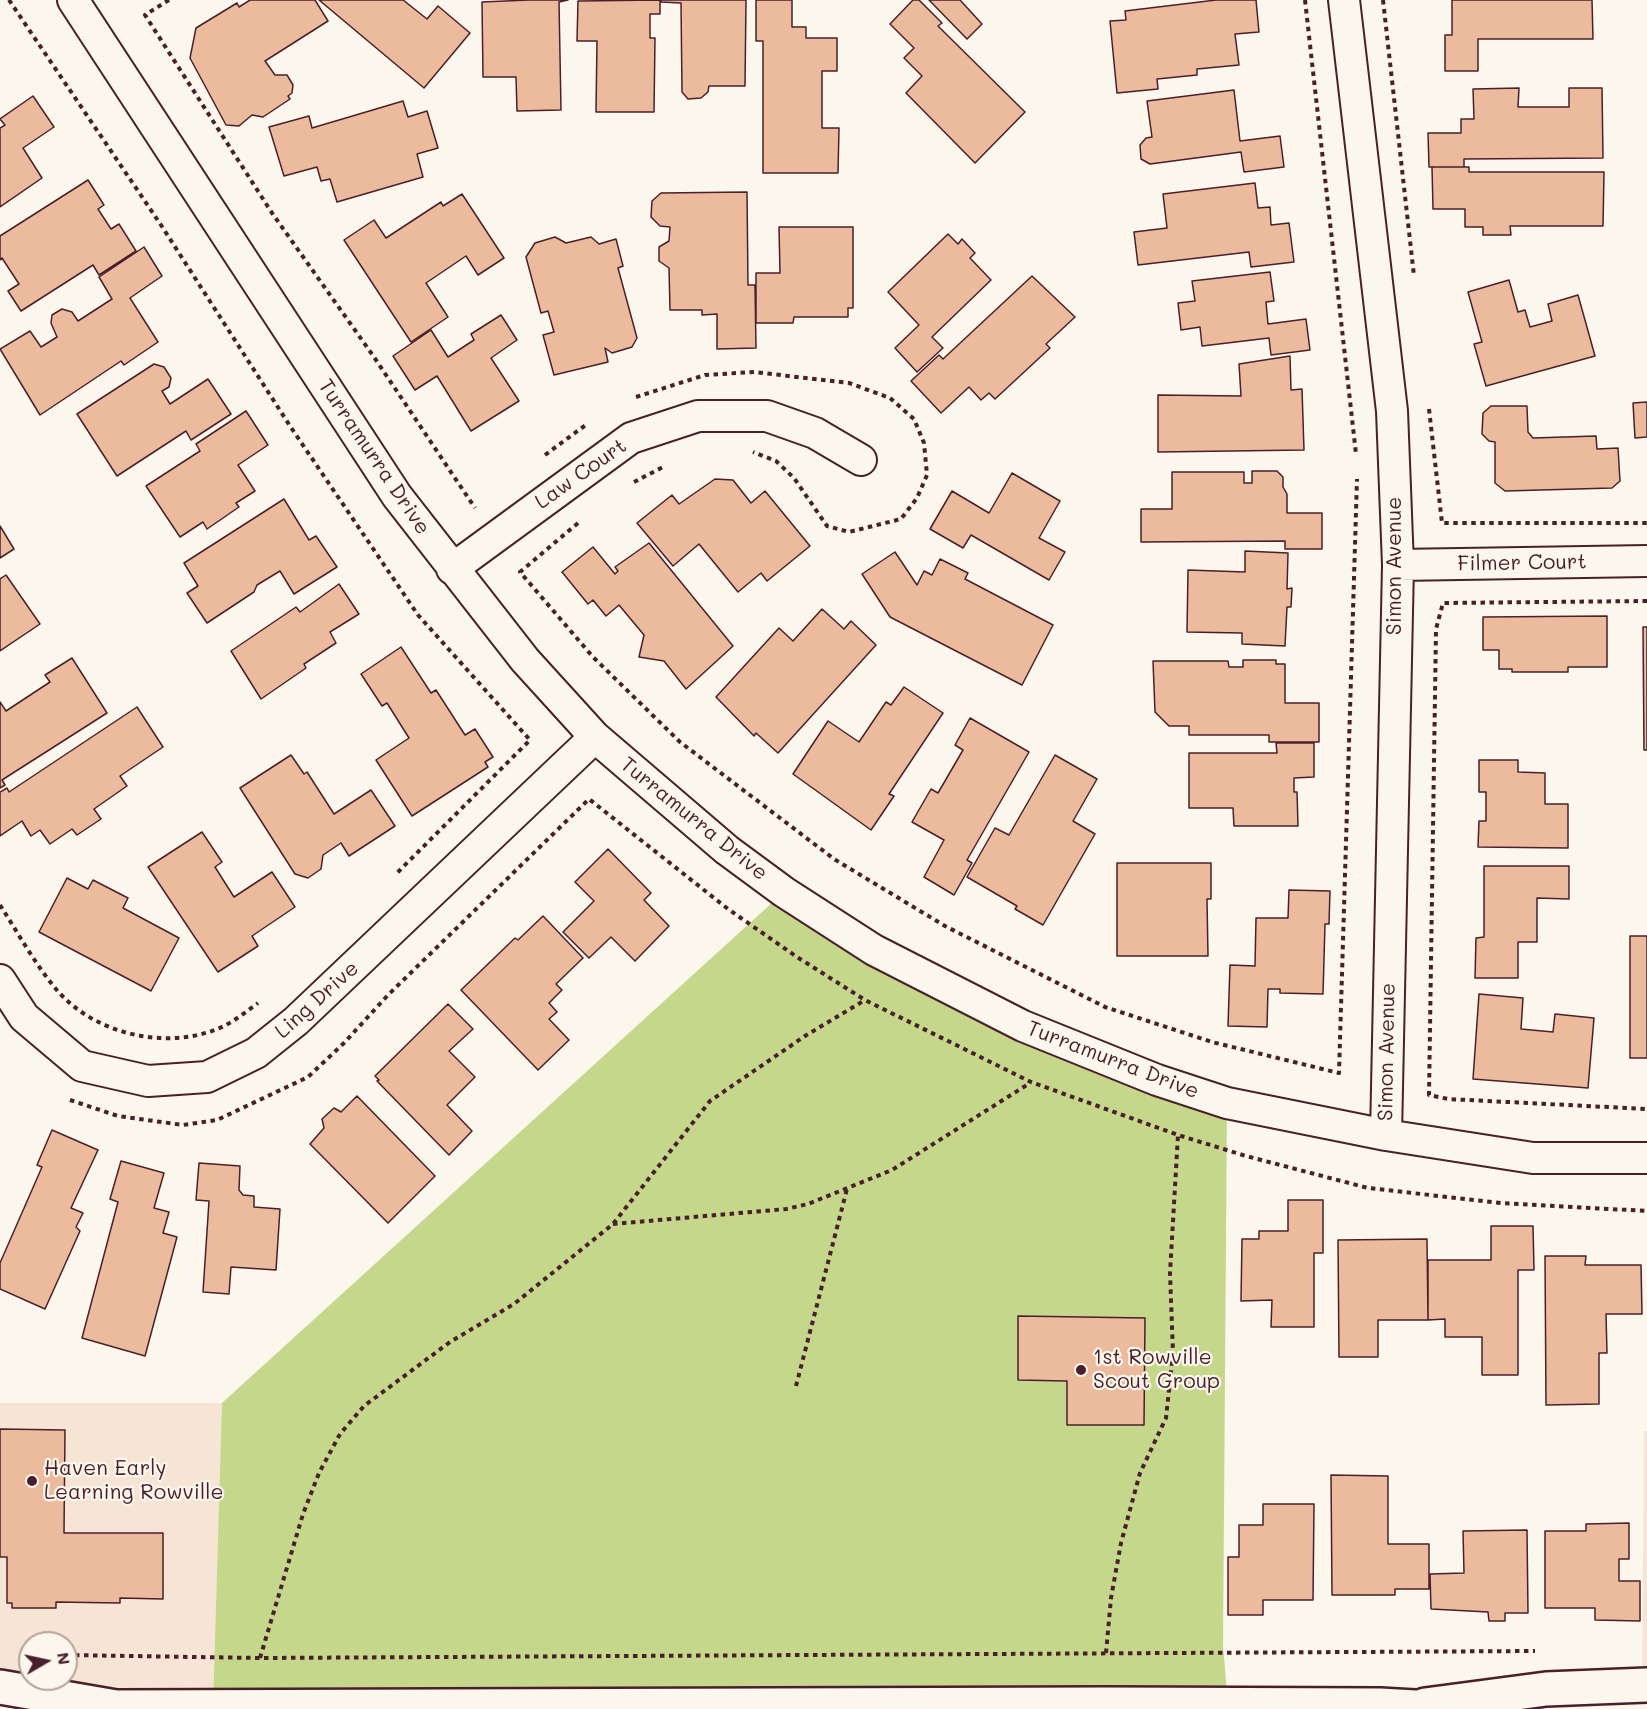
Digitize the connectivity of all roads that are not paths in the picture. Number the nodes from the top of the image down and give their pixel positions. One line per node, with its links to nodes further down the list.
1 (1344, 0): 5 (street, Simon Avenue)
2 (84, 4): 6 (street, Turramurra Drive)
3 (861, 460): 6 (street, Law Court)
4 (1647, 561): 5 (street, Filmer Court)
5 (1398, 565): 9 (street, Simon Avenue)
6 (452, 569): 7 (street, Turramurra Drive)
7 (595, 737): 8 (street, Ling Drive); 9 (street, Turramurra Drive)
8 (0, 980)
9 (1386, 1135): 10 (street, Turramurra Drive)
10 (1647, 1158)
11 (1647, 1685): 13 (main road)
12 (0, 1687): 14 (main road)
13 (1437, 1707): 14 (main road)
14 (110, 1708)

